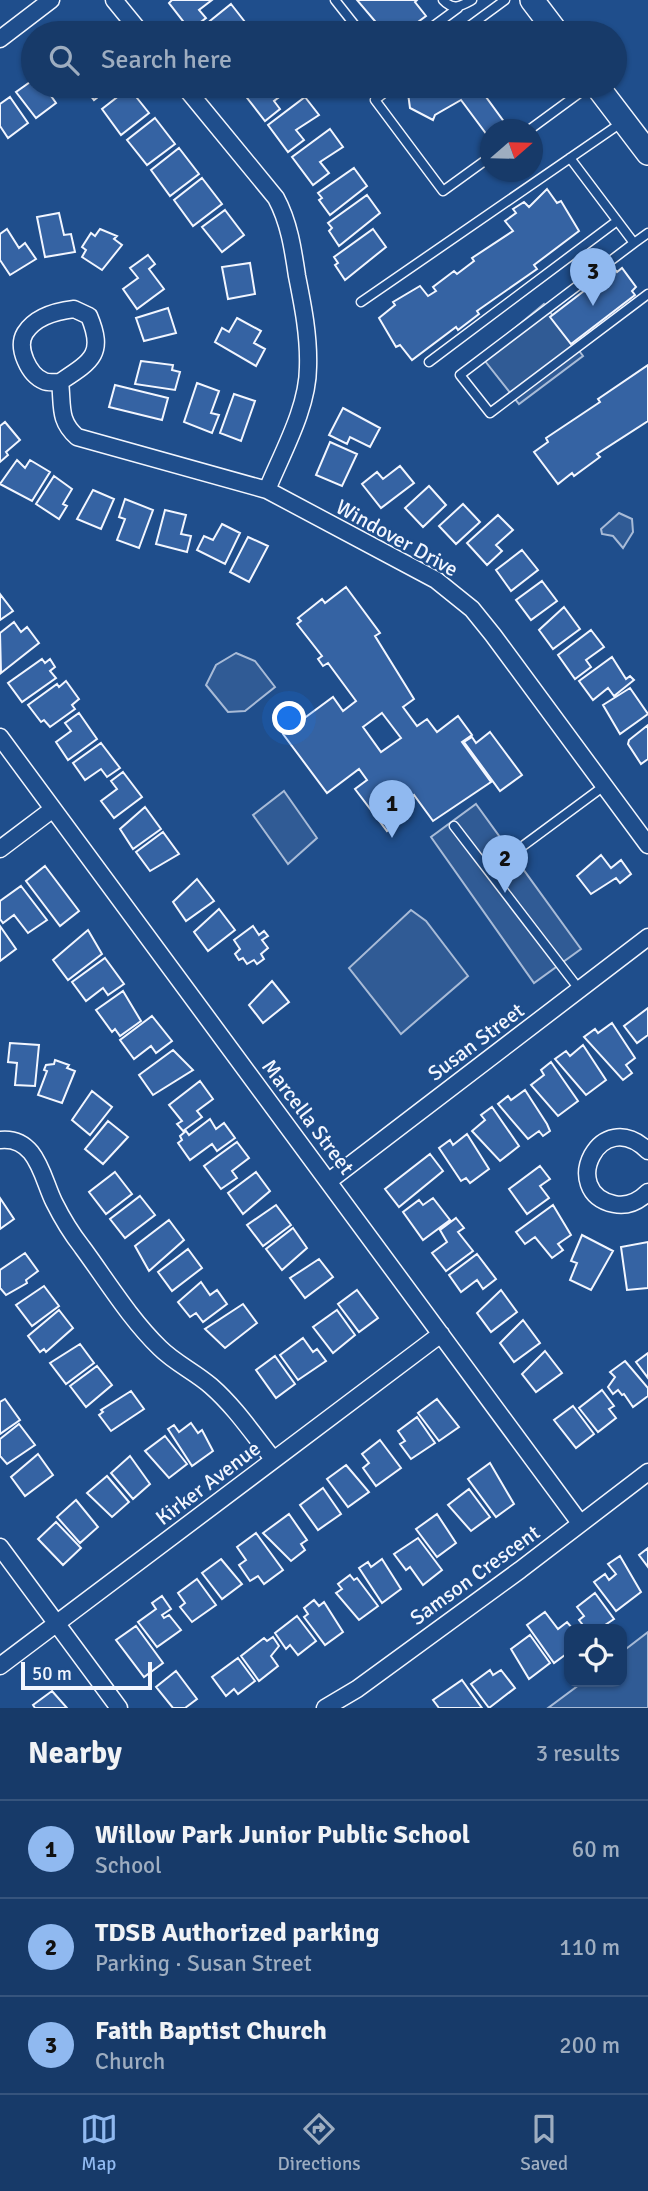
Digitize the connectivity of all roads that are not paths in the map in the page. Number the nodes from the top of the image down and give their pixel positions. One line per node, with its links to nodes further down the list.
1 (51, 0): 9 (street)
2 (114, 0): 10 (street)
3 (335, 0): 11 (lane)
4 (443, 0): 8 (lane)
5 (472, 0): 8 (lane)
6 (505, 0): 13 (lane)
7 (532, 0): 14 (main road)
8 (458, 8): 12 (lane)
9 (24, 21)
10 (131, 21)
11 (352, 21)
12 (440, 21)
13 (476, 21)
14 (548, 21)
15 (21, 23): 16 (street)
16 (0, 39)
17 (194, 98): 33 (street)
18 (378, 98): 25 (lane)
19 (573, 98): 21 (lane)
20 (606, 98): 22 (main road)
21 (543, 120)
22 (624, 121): 23 (main road); 24 (lane)
23 (648, 153)
24 (570, 158): 26 (lane); 30 (lane)
25 (480, 165)
26 (617, 221): 28 (lane); 31 (lane)
27 (648, 233): 28 (lane)
28 (634, 243): 29 (lane)
29 (648, 294)
30 (361, 302)
31 (429, 362)
32 (60, 382): 32 (street); 33 (street, Windover Drive)
33 (267, 490): 35 (street, Windover Drive)
34 (0, 737): 36 (street, Marcella Street)
35 (604, 786): 38 (street, Windover Drive); 40 (lane)
36 (53, 809): 39 (street); 45 (street, Marcella Street)
37 (454, 827): 40 (lane)
38 (648, 845)
39 (0, 849)
40 (489, 871): 42 (lane)
41 (648, 937): 42 (street, Susan Street)
42 (579, 989): 45 (street, Susan Street)
43 (0, 1140): 48 (street)
44 (648, 1150): 46 (street)
45 (329, 1181): 47 (street, Marcella Street)
46 (648, 1192)
47 (441, 1334): 48 (street, Kirker Avenue); 50 (street, Marcella Street)
48 (273, 1459): 52 (street, Kirker Avenue)
49 (648, 1472): 50 (street, Samson Crescent)
50 (580, 1523): 55 (street, Samson Crescent)
51 (0, 1547): 52 (street)
52 (56, 1625): 53 (street, Kirker Avenue); 54 (street)
53 (0, 1666)
54 (119, 1708)
55 (325, 1708)

